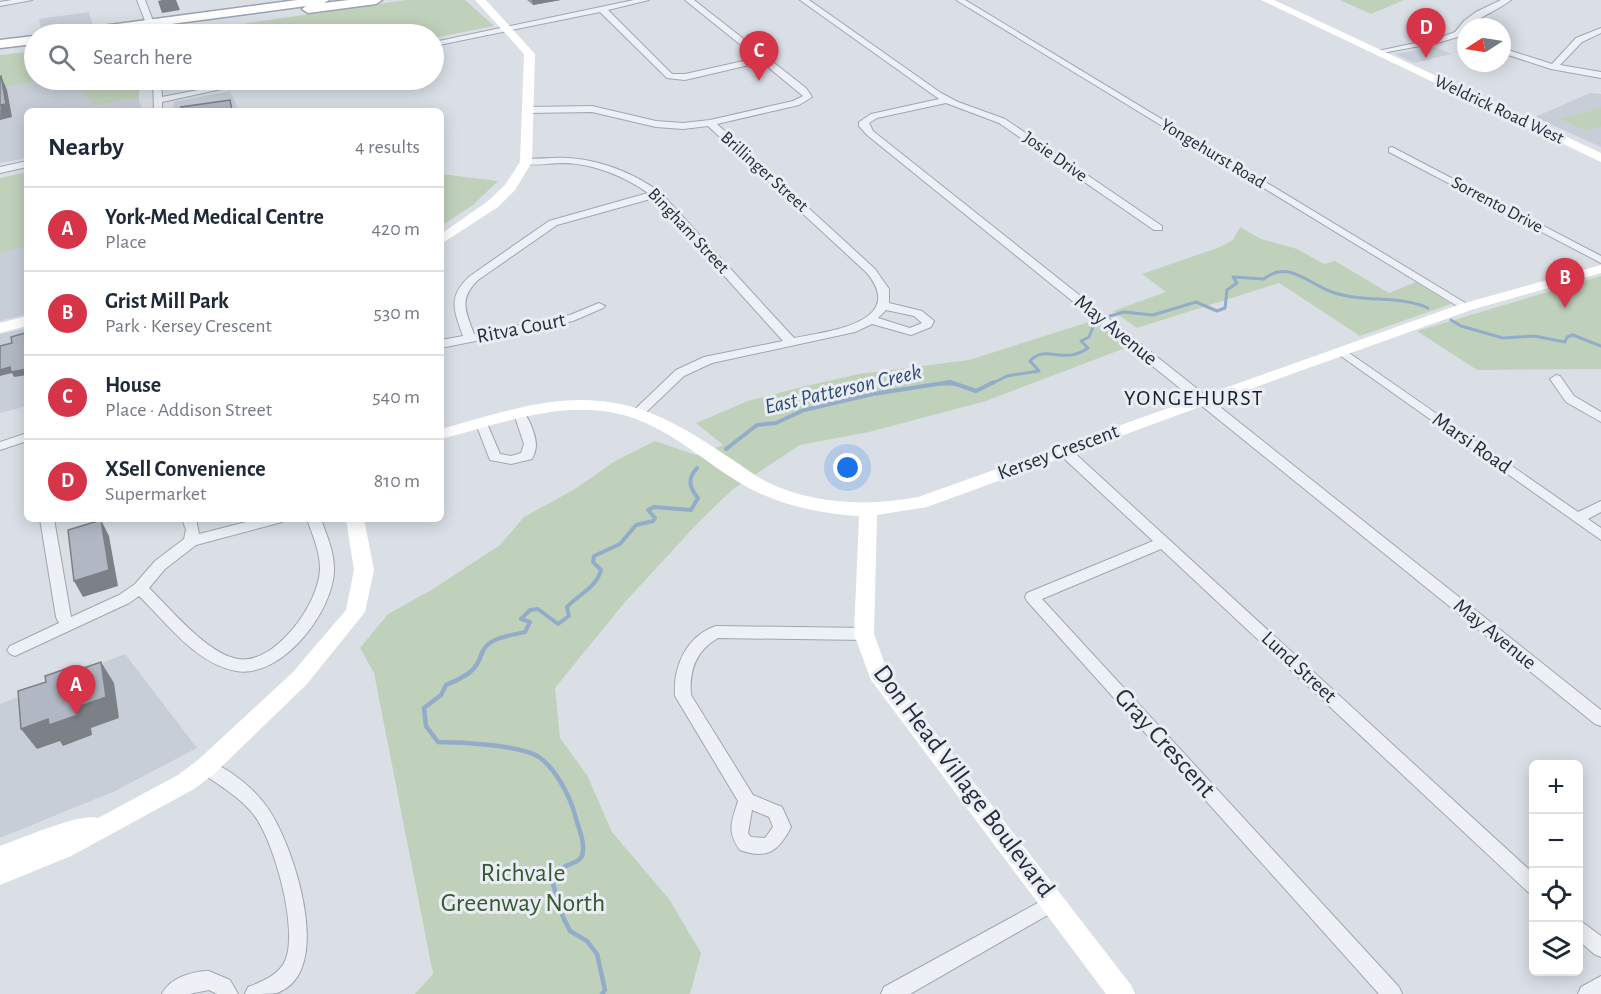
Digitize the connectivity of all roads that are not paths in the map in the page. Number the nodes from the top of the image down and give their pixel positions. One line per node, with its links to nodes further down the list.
1 (28, 0): 12 (street)
2 (141, 0): 15 (street)
3 (323, 0): 16 (main road)
4 (376, 0): 17 (main road)
5 (480, 0): 18 (street)
6 (645, 0): 13 (street)
7 (689, 0): 28 (street)
8 (804, 0): 34 (street)
9 (960, 0): 50 (street, Yongehurst Road)
10 (1266, 0): 26 (street, Weldrick Road West)
11 (1507, 0): 14 (street)
12 (0, 4)
13 (602, 9): 18 (street); 28 (street)
14 (1474, 18)
15 (151, 24)
16 (187, 24)
17 (198, 24)
18 (508, 28): 22 (street); 36 (street)
19 (1601, 30): 29 (street)
20 (1457, 36): 26 (street)
21 (24, 41): 23 (main road)
22 (444, 42)
23 (0, 44)
24 (24, 48): 25 (main road)
25 (0, 51)
26 (1377, 52): 39 (street, Weldrick Road West)
27 (1511, 53): 29 (street)
28 (762, 59): 37 (street)
29 (1554, 67): 30 (street)
30 (1601, 75)
31 (158, 90): 33 (street)
32 (208, 90): 33 (street)
33 (158, 100): 35 (street)
34 (945, 100): 44 (street, Josie Drive); 59 (street, May Avenue)
35 (158, 108)
36 (528, 110): 37 (street, Brillinger Street); 40 (street)
37 (710, 123): 49 (street, Brillinger Street)
38 (1392, 150): 46 (street, Sorrento Drive)
39 (1601, 158)
40 (526, 162): 43 (street, Bingham Street); 45 (street)
41 (24, 165): 42 (street)
42 (0, 170)
43 (656, 194): 54 (street); 55 (street, Bingham Street)
44 (1158, 228)
45 (444, 238)
46 (1601, 260)
47 (1601, 269): 50 (street, Kersey Crescent)
48 (599, 306): 54 (street, Ritva Court)
49 (885, 306): 51 (street); 51 (street)
50 (1466, 307): 57 (street, Kersey Crescent)
51 (872, 320): 55 (street)
52 (24, 322): 53 (street)
53 (0, 328)
54 (469, 338): 56 (street, Ritva Court)
55 (789, 341): 61 (street)
56 (444, 343)
57 (1342, 352): 59 (street, Kersey Crescent); 70 (street, Marsi Road)
58 (1556, 379): 62 (street)
59 (1202, 400): 67 (street, Kersey Crescent); 83 (street, May Avenue)
60 (520, 414): 61 (street, Kersey Crescent); 63 (street, Kersey Crescent); 63 (street)
61 (637, 414): 69 (street, Kersey Crescent)
62 (1601, 418)
63 (482, 424): 64 (street, Kersey Crescent)
64 (444, 433)
65 (24, 438): 66 (street)
66 (0, 446)
67 (1063, 450): 69 (street, Kersey Crescent); 78 (street, Lund Street)
68 (1601, 506): 70 (street)
69 (868, 511): 81 (street, Don Head Village Boulevard)
70 (1578, 518): 76 (street, Marsi Road)
71 (47, 522): 80 (street)
72 (190, 522): 77 (street)
73 (265, 522): 77 (street)
74 (315, 522): 79 (street)
75 (356, 522): 84 (street)
76 (1601, 535)
77 (191, 541): 79 (street)
78 (1164, 542): 89 (street, Lund Street); 99 (street, Gray Crescent)
79 (140, 588): 80 (street)
80 (67, 625): 82 (street)
81 (864, 634): 85 (street); 90 (street, Don Head Village Boulevard)
82 (15, 650)
83 (1601, 719)
84 (207, 766): 86 (street); 96 (street)
85 (747, 800)
86 (117, 819): 87 (street); 88 (street)
87 (0, 857)
88 (0, 874)
89 (1529, 882)
90 (1054, 902): 97 (street); 98 (street, Don Head Village Boulevard)
91 (1583, 932): 92 (street)
92 (1601, 948)
93 (1601, 985): 100 (street)
94 (172, 994): 95 (street)
95 (228, 994)
96 (255, 994)
97 (891, 994)
98 (1122, 994)
99 (1392, 994)
100 (1588, 994)

